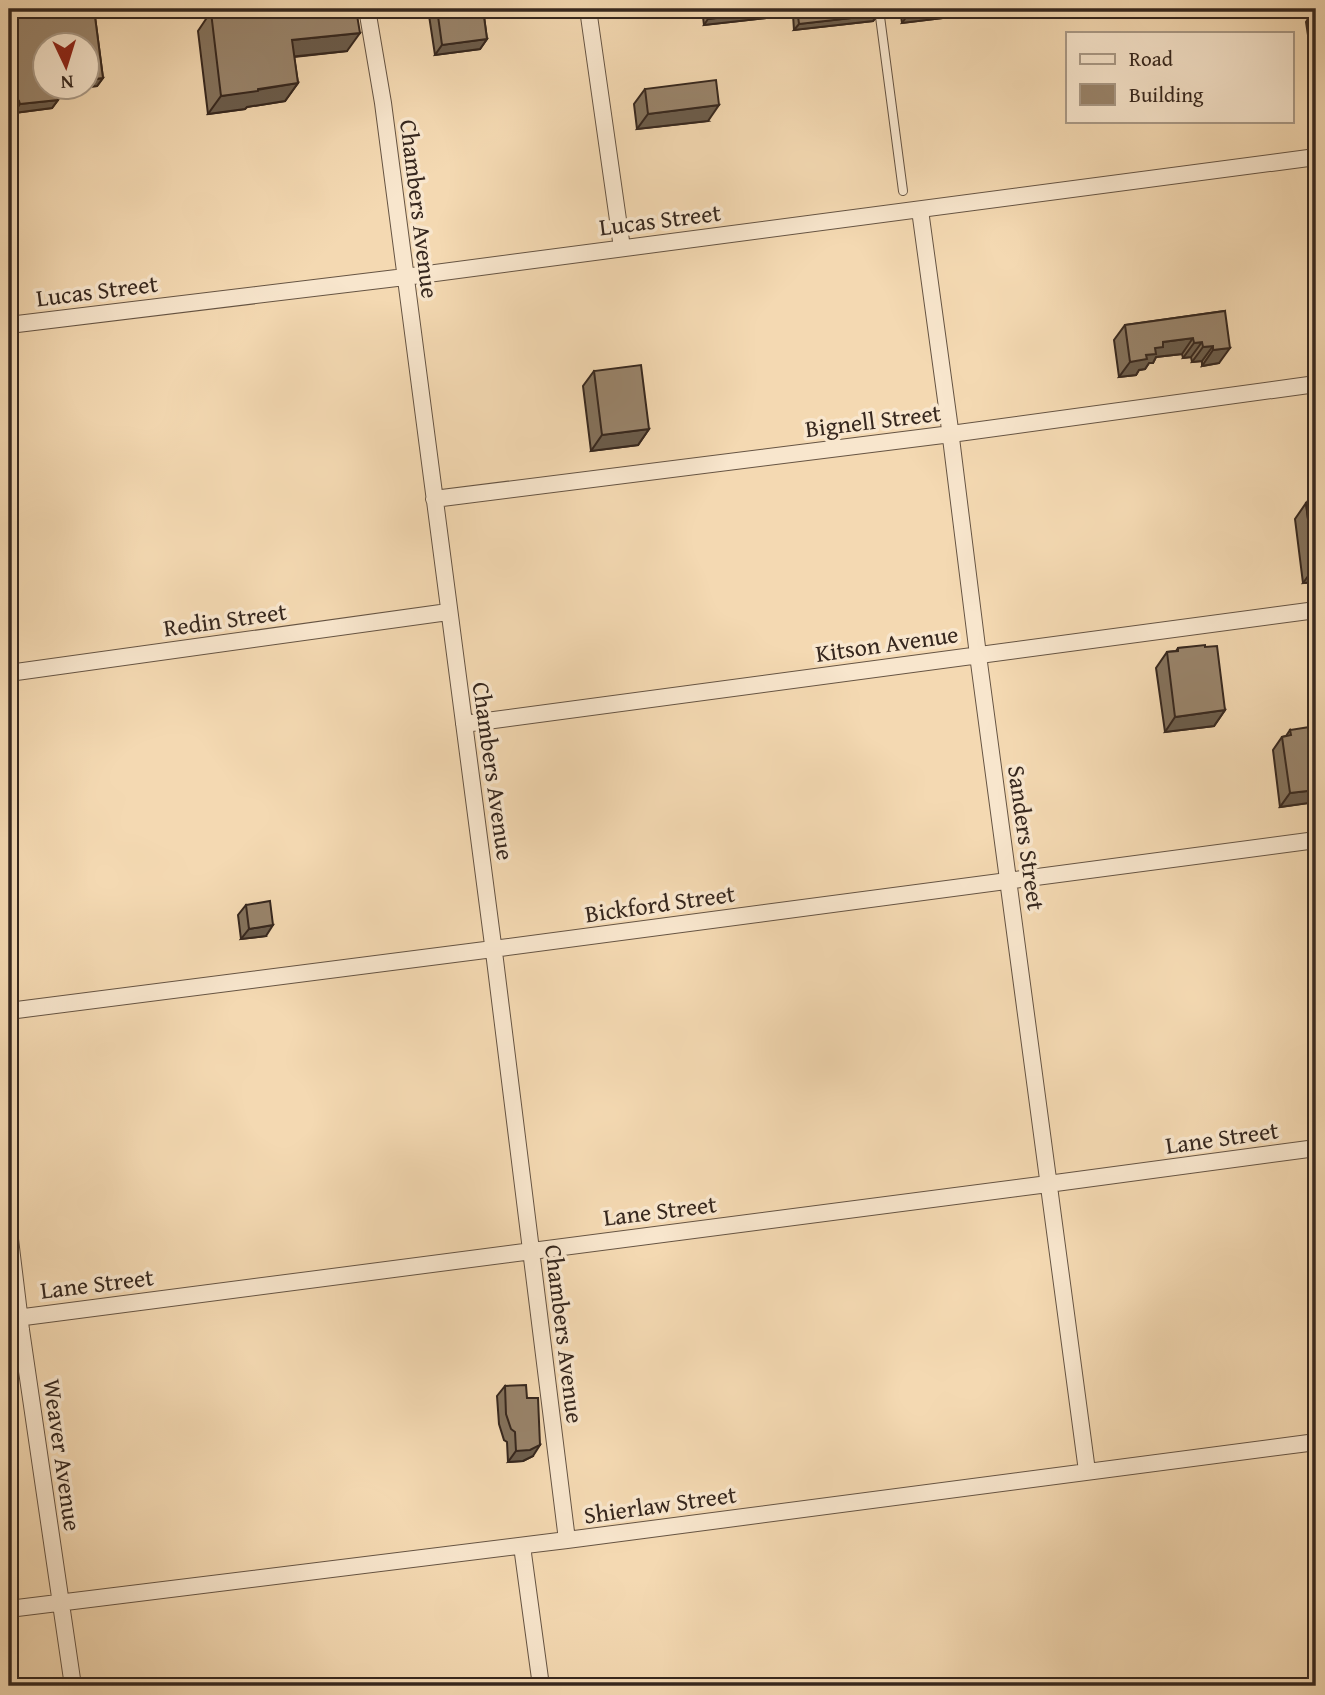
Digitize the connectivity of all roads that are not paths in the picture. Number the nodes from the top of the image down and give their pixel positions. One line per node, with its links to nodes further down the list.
1 (368, 9): 8 (street, Chambers Avenue)
2 (589, 9): 7 (street)
3 (879, 9): 5 (lane)
4 (1316, 157): 6 (street, Lucas Street)
5 (903, 191)
6 (919, 210): 7 (street, Lucas Street); 11 (street, Sanders Street)
7 (622, 248): 8 (street, Lucas Street)
8 (405, 277): 9 (street, Lucas Street); 12 (street, Chambers Avenue)
9 (9, 325)
10 (1316, 384): 11 (street, Bignell Street)
11 (951, 434): 12 (street, Bignell Street); 15 (street, Sanders Street)
12 (434, 499): 14 (street, Chambers Avenue)
13 (1316, 610): 15 (street, Kitson Avenue)
14 (448, 612): 16 (street, Redin Street); 17 (street, Chambers Avenue)
15 (978, 655): 17 (street, Kitson Avenue); 19 (street, Sanders Street)
16 (9, 673)
17 (464, 724): 20 (street, Chambers Avenue)
18 (1316, 840): 19 (street, Bickford Street)
19 (1009, 881): 20 (street, Bickford Street); 23 (street, Sanders Street)
20 (493, 949): 21 (street, Bickford Street); 25 (street, Chambers Avenue)
21 (9, 1011)
22 (1316, 1148): 23 (street, Lane Street)
23 (1048, 1184): 25 (street, Lane Street); 28 (street, Sanders Street)
24 (9, 1231): 26 (street, Weaver Avenue)
25 (531, 1251): 26 (street, Lane Street); 29 (street, Chambers Avenue)
26 (14, 1318): 31 (street, Weaver Avenue)
27 (1316, 1442): 28 (street, Shierlaw Street)
28 (1087, 1471): 29 (street, Shierlaw Street)
29 (567, 1540): 30 (street, Shierlaw Street)
30 (522, 1546): 31 (street, Shierlaw Street); 34 (street)
31 (61, 1602): 32 (street, Shierlaw Street); 33 (street, Weaver Avenue)
32 (9, 1609)
33 (73, 1686)
34 (541, 1686)

